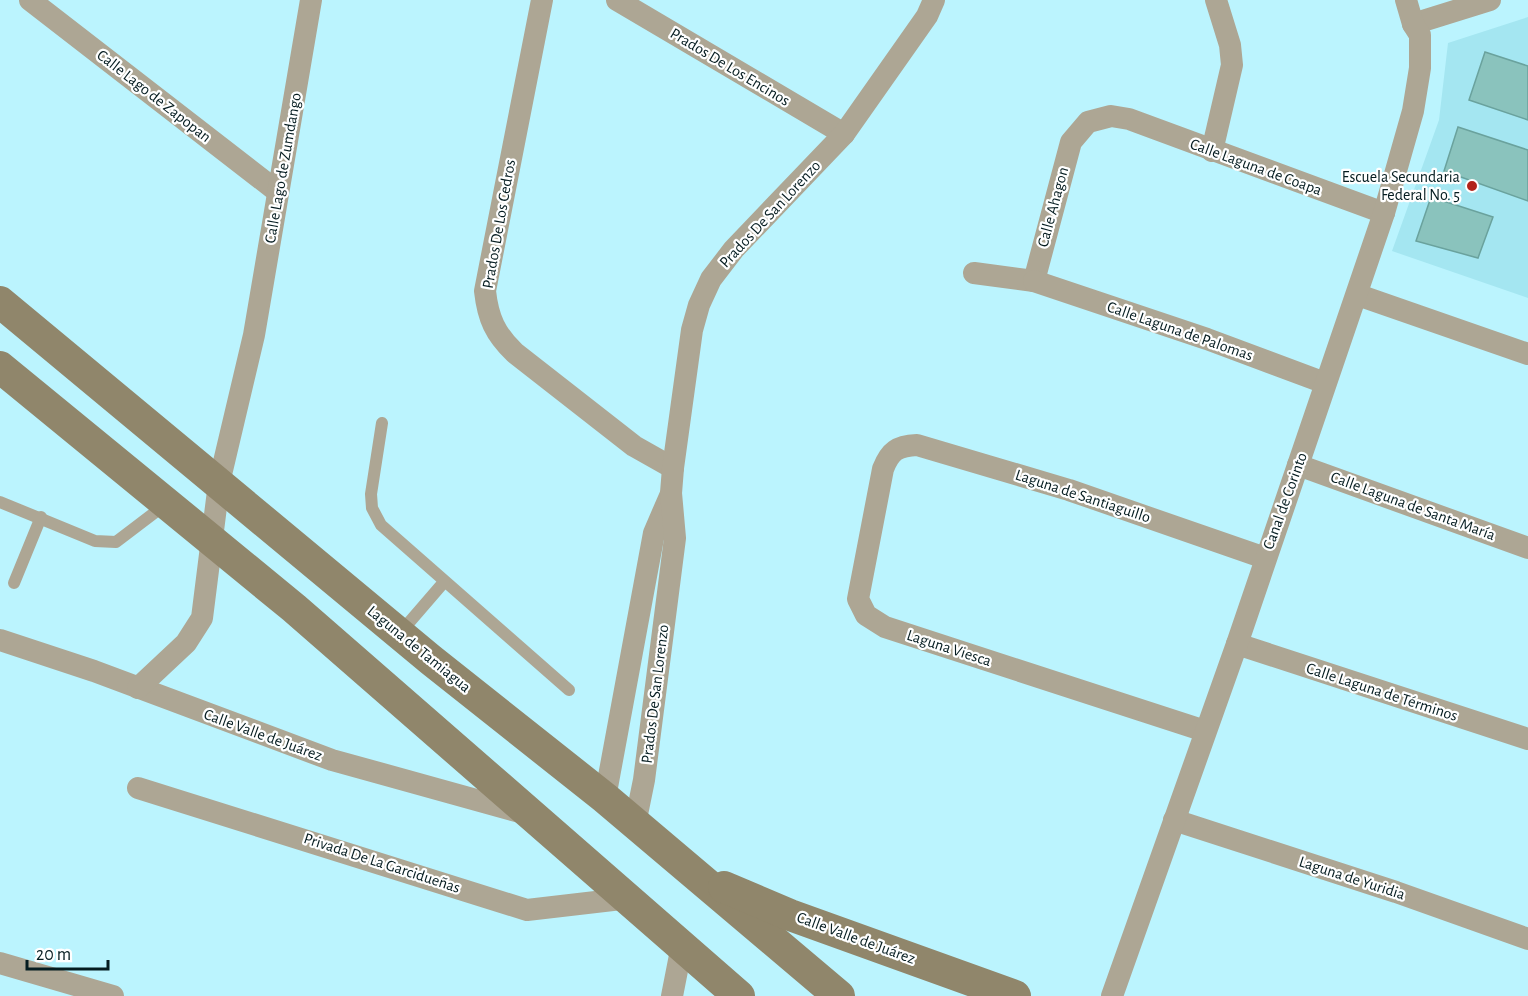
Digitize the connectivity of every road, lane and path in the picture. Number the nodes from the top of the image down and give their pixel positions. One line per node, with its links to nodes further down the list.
1 (30, 0): 13 (street, Calle Lago de Zapopan)
2 (311, 0): 13 (street, Calle Lago de Zumdango)
3 (542, 0): 25 (street, Prados De Los Cedros)
4 (617, 0): 11 (street, Prados De Los Encinos)
5 (934, 0): 11 (street, Prados De San Lorenzo)
6 (1216, 0): 12 (street)
7 (1406, 0): 9 (street, Canal de Corinto)
8 (1490, 0): 9 (street)
9 (1413, 24): 14 (street, Canal de Corinto)
10 (1129, 119): 12 (street, Calle Laguna de Coapa); 16 (street, Calle Ahagon)
11 (844, 134): 25 (street, Prados De San Lorenzo)
12 (1212, 151): 14 (street, Calle Laguna de Coapa)
13 (278, 192): 26 (street, Calle Lago de Zumdango)
14 (1384, 213): 17 (street, Canal de Corinto)
15 (974, 273): 16 (street)
16 (1034, 281): 21 (street, Calle Laguna de Palomas)
17 (1358, 295): 19 (street); 21 (street, Canal de Corinto)
18 (0, 302): 26 (main road, Laguna de Tamiagua)
19 (1528, 354)
20 (0, 367): 29 (main road)
21 (1325, 383): 24 (street, Canal de Corinto)
22 (382, 423): 34 (lane)
23 (899, 446): 33 (street, Laguna de Santiaguillo); 41 (street, Laguna Viesca)
24 (1298, 465): 32 (street, Calle Laguna de Santa María); 33 (street, Canal de Corinto)
25 (673, 468): 27 (street, Prados De San Lorenzo)
26 (219, 483): 31 (street, Calle Lago de Zumdango); 36 (main road, Laguna de Tamiagua)
27 (671, 493): 44 (street, Prados De San Lorenzo); 47 (street, Prados De San Lorenzo)
28 (0, 502): 30 (lane)
29 (166, 504): 30 (lane); 31 (main road)
30 (41, 517): 35 (lane)
31 (213, 542): 39 (street, Calle Lago de Zumdango); 45 (main road)
32 (1528, 548)
33 (1265, 558): 38 (street, Canal de Corinto)
34 (444, 582): 36 (lane); 40 (lane)
35 (14, 583)
36 (400, 634): 44 (main road, Laguna de Tamiagua)
37 (0, 640): 39 (street, Calle Valle de Juárez)
38 (1237, 644): 41 (street, Canal de Corinto); 42 (street, Calle Laguna de Términos)
39 (138, 688): 45 (street, Calle Valle de Juárez)
40 (569, 690)
41 (1205, 731): 46 (street, Canal de Corinto)
42 (1528, 739)
43 (138, 788): 49 (street, Privada De La Garcidueñas)
44 (605, 798): 47 (main road, Laguna de Tamiagua)
45 (531, 815): 49 (main road)
46 (1174, 820): 50 (street, Laguna de Yuridia); 58 (street, Canal de Corinto)
47 (635, 824): 48 (main road, Laguna de Tamiagua)
48 (699, 878): 56 (main road, Laguna de Tamiagua); 57 (main road, Calle Valle de Juárez)
49 (630, 898): 51 (main road)
50 (1528, 939)
51 (681, 945): 54 (street); 55 (main road)
52 (0, 963): 53 (street)
53 (113, 996)
54 (672, 996)
55 (740, 996)
56 (839, 996)
57 (1015, 996)
58 (1112, 996)

